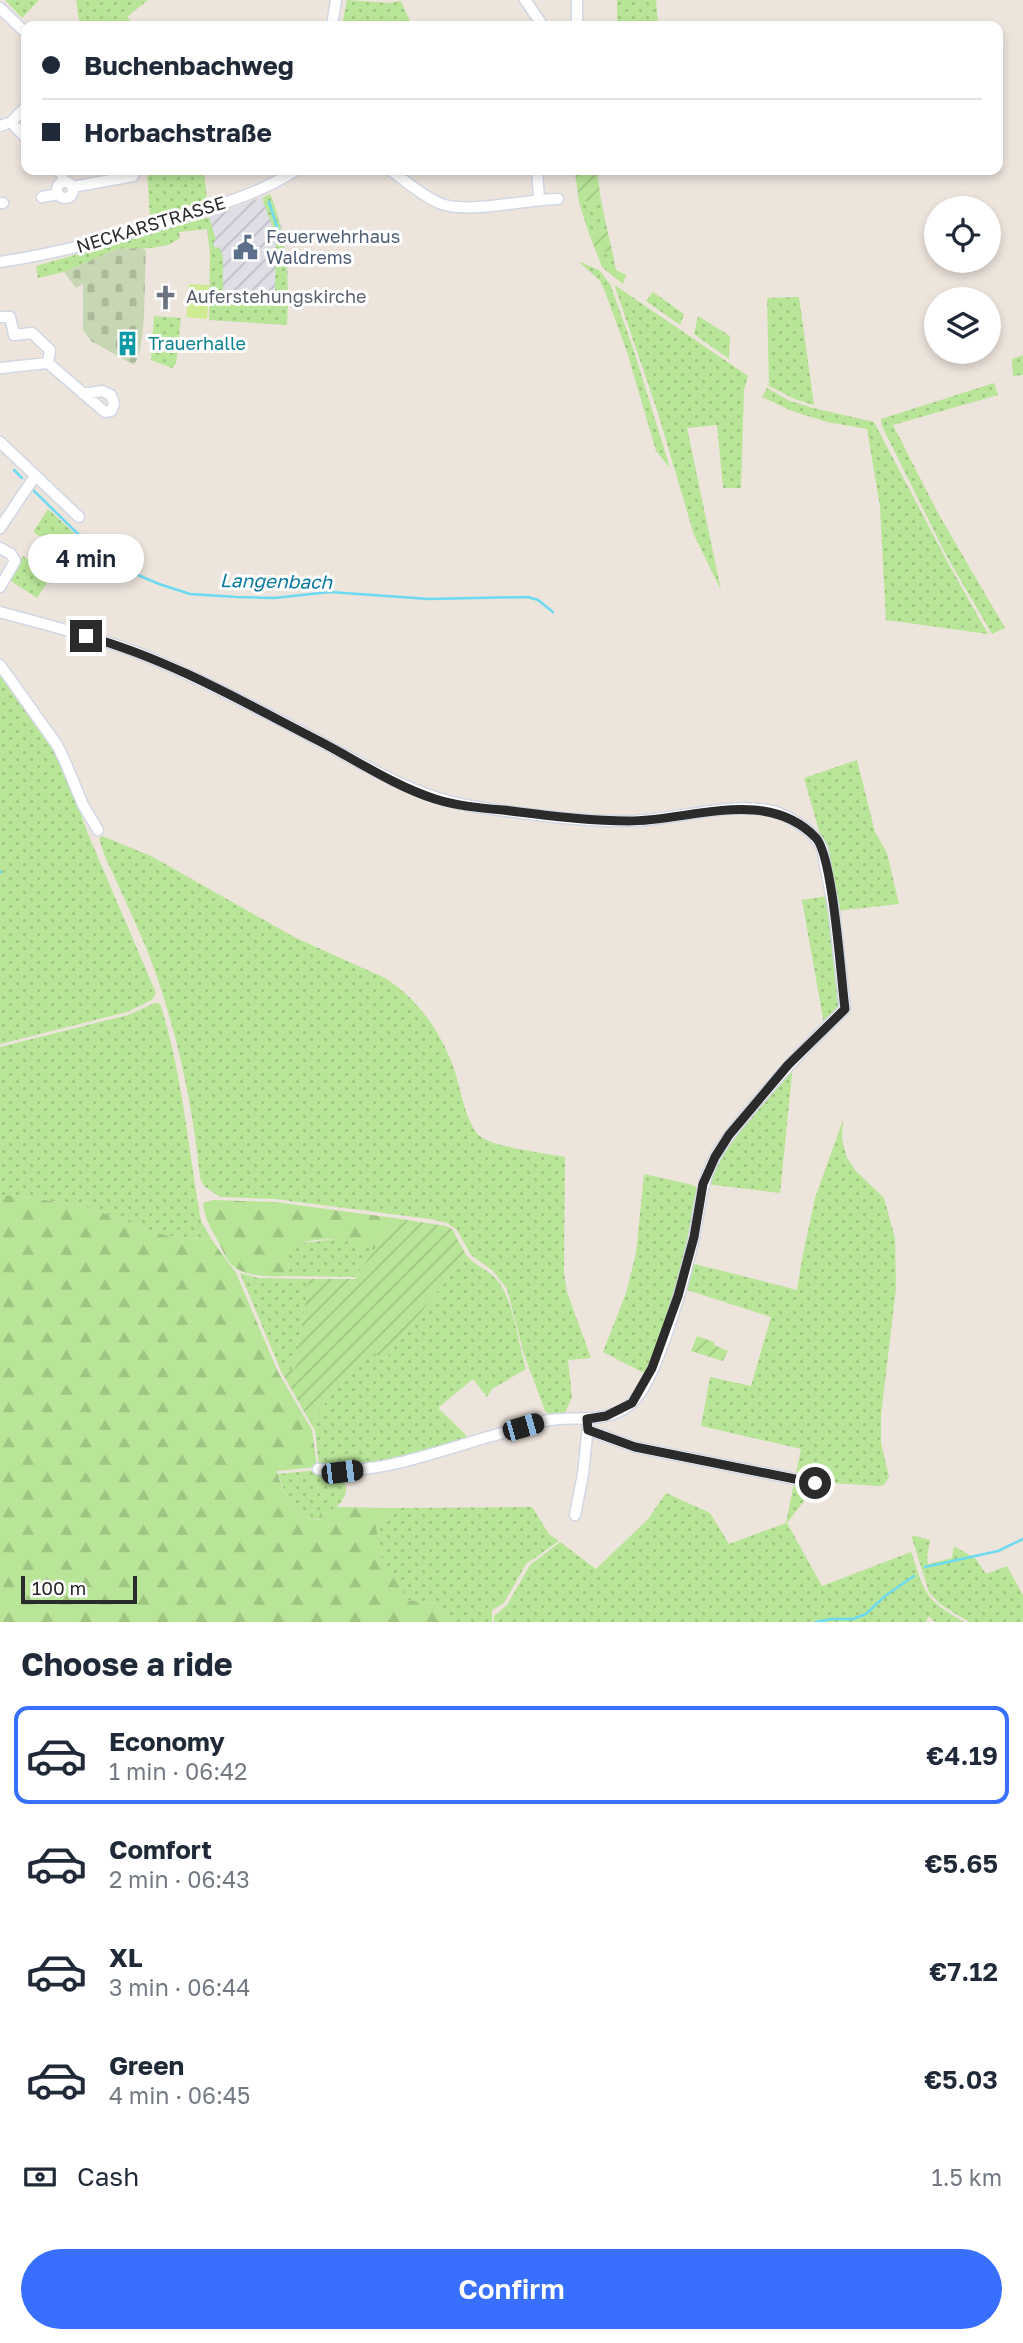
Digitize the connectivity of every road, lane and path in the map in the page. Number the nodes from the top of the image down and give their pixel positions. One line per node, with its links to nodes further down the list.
1 (336, 0): 5 (street)
2 (525, 0): 6 (street)
3 (577, 0): 7 (street)
4 (1, 12): 8 (street)
5 (333, 21)
6 (540, 21)
7 (577, 21)
8 (21, 29)
9 (21, 111): 10 (street)
10 (5, 124): 11 (street)
11 (21, 135)
12 (63, 175): 17 (street)
13 (287, 175): 21 (street, NECKARSTRASSE)
14 (397, 175): 19 (street)
15 (537, 175): 19 (street)
16 (133, 176): 17 (street)
17 (68, 184): 18 (street)
18 (43, 197)
19 (539, 199): 20 (street)
20 (558, 199)
21 (0, 262)
22 (0, 317): 23 (street)
23 (48, 363): 24 (street); 25 (street)
24 (0, 368)
25 (83, 394)
26 (0, 442): 27 (street)
27 (35, 476): 28 (street); 29 (street)
28 (79, 517)
29 (0, 528)
30 (0, 548): 31 (street)
31 (0, 587)
32 (0, 612): 35 (street)
33 (0, 666): 34 (street)
34 (98, 830)
35 (587, 1419): 36 (street); 37 (street)
36 (588, 1430): 38 (street); 39 (street)
37 (318, 1469)
38 (815, 1483)
39 (575, 1515)

